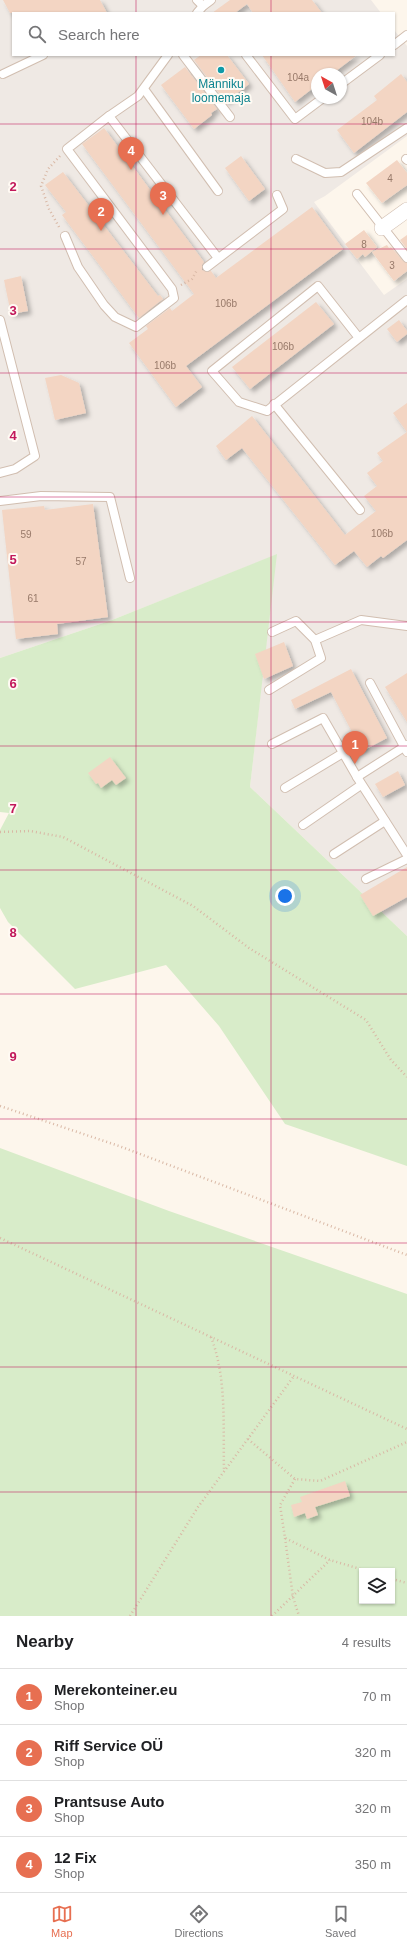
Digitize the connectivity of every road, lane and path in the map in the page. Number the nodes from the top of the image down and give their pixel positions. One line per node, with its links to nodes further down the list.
1 (211, 0): 2 (lane)
2 (200, 3)
3 (407, 35): 4 (lane)
4 (395, 44)
5 (41, 56): 10 (lane)
6 (167, 56): 12 (lane)
7 (184, 56): 15 (lane)
8 (247, 56): 13 (lane)
9 (379, 56): 11 (lane)
10 (1, 73)
11 (347, 80)
12 (144, 89): 14 (lane); 19 (lane)
13 (315, 104)
14 (109, 116): 17 (lane); 25 (lane)
15 (230, 117)
16 (407, 128): 18 (lane)
17 (67, 149): 24 (path); 28 (lane)
18 (296, 159)
19 (218, 191)
20 (357, 194): 23 (lane)
21 (277, 195): 25 (lane)
22 (407, 210): 23 (street)
23 (382, 228): 26 (lane)
24 (65, 236): 28 (lane)
25 (218, 258): 27 (lane)
26 (407, 258)
27 (207, 267): 28 (path)
28 (172, 289)
29 (407, 300): 31 (lane)
30 (0, 320): 33 (lane)
31 (359, 338): 32 (lane); 32 (lane)
32 (274, 404): 35 (lane)
33 (0, 473)
34 (0, 501): 36 (lane)
35 (360, 510)
36 (130, 578)
37 (407, 626): 39 (lane)
38 (272, 632): 39 (lane)
39 (315, 640): 41 (lane)
40 (370, 683): 43 (lane)
41 (269, 690)
42 (272, 744): 44 (lane)
43 (406, 748): 45 (lane)
44 (343, 752): 45 (lane); 46 (lane)
45 (359, 781): 47 (lane); 48 (lane)
46 (285, 788)
47 (385, 821): 50 (lane); 51 (lane)
48 (303, 825)
49 (0, 832): 54 (path)
50 (334, 854)
51 (407, 855)
52 (407, 859): 53 (lane)
53 (366, 879)
54 (407, 1077)
55 (0, 1106): 57 (path)
56 (0, 1238): 58 (path)
57 (407, 1255)
58 (210, 1337): 59 (path); 63 (path)
59 (294, 1376): 60 (path); 61 (path)
60 (407, 1429)
61 (248, 1438): 63 (path); 64 (path)
62 (407, 1442): 64 (path)
63 (224, 1471): 71 (path)
64 (295, 1479): 65 (path)
65 (285, 1538): 66 (path); 70 (path)
66 (330, 1560): 67 (path); 70 (path)
67 (359, 1569)
68 (395, 1579): 69 (path)
69 (407, 1583)
70 (293, 1597): 72 (path); 73 (path)
71 (130, 1616)
72 (272, 1616)
73 (299, 1616)

